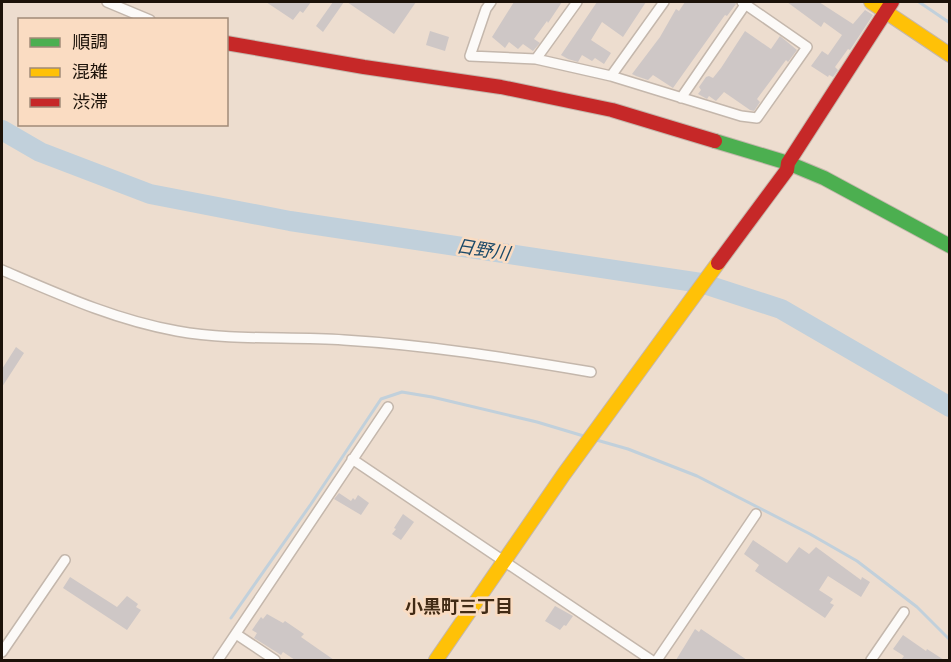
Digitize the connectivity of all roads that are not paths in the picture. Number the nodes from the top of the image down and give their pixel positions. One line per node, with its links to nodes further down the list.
1 (107, 2): 8 (street)
2 (491, 2): 11 (street)
3 (577, 2): 11 (street)
4 (663, 2): 12 (street)
5 (745, 2): 13 (street); 13 (street)
6 (871, 2): 7 (street)
7 (889, 6): 10 (street); 14 (street)
8 (145, 18)
9 (228, 43): 14 (street)
10 (950, 55)
11 (536, 59): 12 (street)
12 (611, 76): 13 (street)
13 (681, 98)
14 (788, 167): 15 (street); 22 (street)
15 (950, 246)
16 (2, 270): 17 (street)
17 (591, 372)
18 (388, 407): 19 (street)
19 (352, 459): 22 (street); 24 (street)
20 (756, 514): 30 (street)
21 (65, 560): 25 (street)
22 (502, 562): 28 (street); 29 (street)
23 (904, 612): 31 (street)
24 (236, 634): 26 (street); 27 (street)
25 (2, 652)
26 (218, 660)
27 (275, 660)
28 (436, 660)
29 (651, 660)
30 (657, 660)
31 (871, 660)

